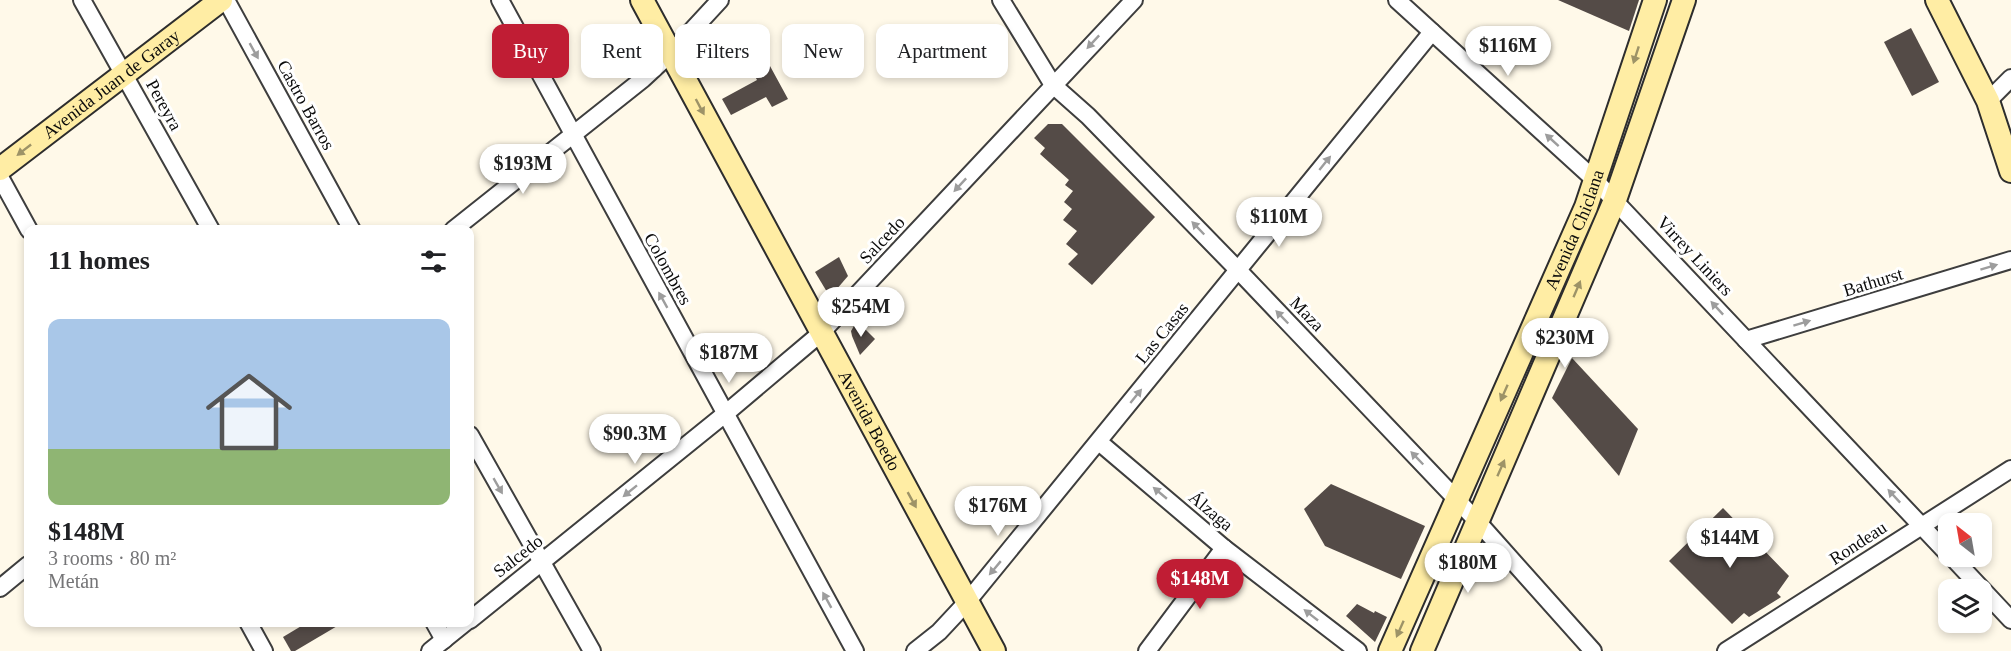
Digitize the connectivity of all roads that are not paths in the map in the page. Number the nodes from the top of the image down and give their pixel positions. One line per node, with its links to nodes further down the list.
1 (82, 0): 15 (street, Pereyra)
2 (221, 0): 15 (main road, Avenida Juan de Garay)
3 (226, 0): 27 (street, Castro Barros, one-way to 27)
4 (500, 0): 19 (street, Colombres)
5 (642, 0): 14 (main road, Avenida Boedo)
6 (720, 0): 14 (street)
7 (1001, 0): 17 (street, Maza)
8 (1134, 0): 17 (street, Salcedo, one-way to 17)
9 (1397, 0): 13 (street, Virrey Liniers)
10 (1655, 0): 23 (main road, Avenida Chiclana, one-way to 23)
11 (1684, 0): 24 (main road, Avenida Chiclana)
12 (1937, 0): 18 (main road)
13 (1432, 32): 23 (street, Virrey Liniers, one-way to 13); 30 (street, Las Casas, one-way to 13)
14 (671, 53): 19 (street); 31 (main road, Avenida Boedo, one-way to 31)
15 (123, 73): 20 (main road, Avenida Juan de Garay, one-way to 20); 26 (street, Pereyra)
16 (2011, 78): 18 (street)
17 (1053, 85): 30 (street, Maza, one-way to 17); 31 (street, Salcedo, one-way to 31)
18 (1988, 100): 21 (main road)
19 (572, 134): 28 (street); 33 (street, Colombres, one-way to 19)
20 (0, 169)
21 (2011, 171)
22 (0, 177): 25 (street)
23 (1595, 180): 24 (street, Virrey Liniers); 37 (main road, Avenida Chiclana, one-way to 37)
24 (1615, 200): 32 (street, Virrey Liniers, one-way to 24); 38 (main road, Avenida Chiclana, one-way to 24)
25 (26, 225)
26 (208, 225)
27 (349, 225)
28 (459, 225)
29 (2011, 260): 32 (street, Bathurst, one-way to 29)
30 (1238, 270): 35 (street, Las Casas, one-way to 30); 37 (street, Maza, one-way to 30)
31 (821, 333): 33 (street, Salcedo); 46 (main road, Avenida Boedo, one-way to 46)
32 (1746, 340): 39 (street, Virrey Liniers, one-way to 32)
33 (725, 414): 42 (street, Salcedo, one-way to 42); 56 (street, Colombres, one-way to 33)
34 (474, 442): 42 (street, one-way to 42)
35 (1099, 442): 41 (street, Álzaga, one-way to 35); 46 (street, Las Casas, one-way to 46)
36 (2011, 469): 39 (street, Rondeau)
37 (1457, 500): 38 (street, Maza); 61 (main road, Avenida Chiclana, one-way to 61)
38 (1477, 521): 62 (main road, Avenida Chiclana); 63 (street, Maza)
39 (1922, 525): 40 (street, Virrey Liniers); 64 (street, Rondeau)
40 (1938, 542)
41 (1224, 548): 59 (street); 60 (street, Álzaga, one-way to 41)
42 (542, 562): 47 (street, Salcedo); 55 (street)
43 (1961, 567): 48 (street, Virrey Liniers)
44 (24, 569): 45 (street)
45 (0, 588)
46 (967, 602): 57 (street, Las Casas); 58 (main road, Avenida Boedo)
47 (474, 617)
48 (2011, 620)
49 (251, 627): 53 (street)
50 (437, 627): 52 (street)
51 (460, 627): 52 (street)
52 (444, 640): 54 (street)
53 (264, 651)
54 (430, 651)
55 (592, 651)
56 (855, 651)
57 (915, 651)
58 (994, 651)
59 (1148, 651)
60 (1358, 651)
61 (1390, 651)
62 (1422, 651)
63 (1593, 651)
64 (1726, 651)

